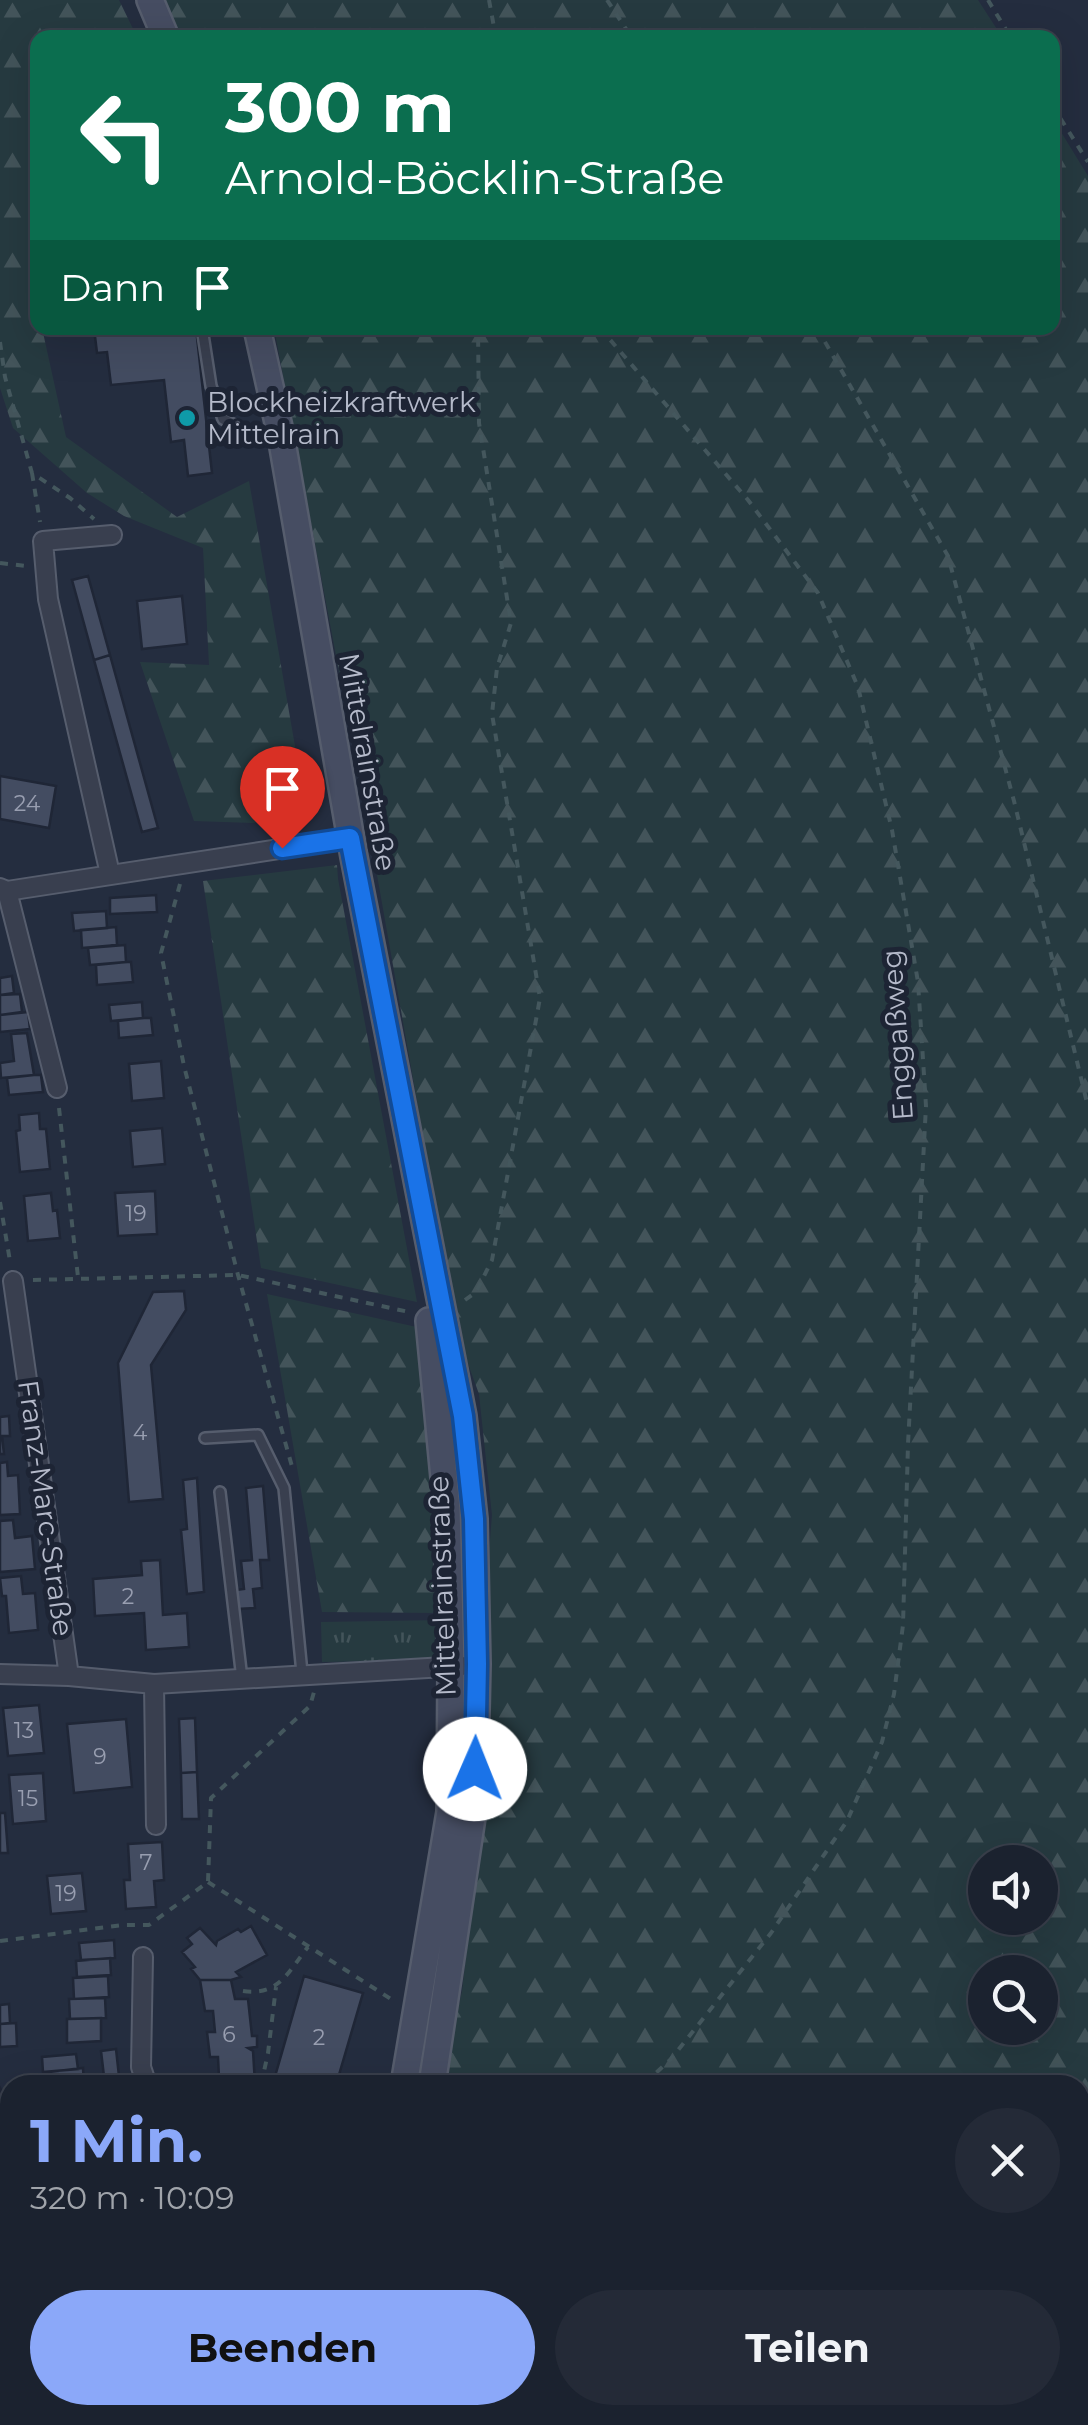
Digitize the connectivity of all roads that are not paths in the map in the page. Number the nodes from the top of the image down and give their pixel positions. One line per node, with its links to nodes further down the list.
1 (150, 0): 2 (street)
2 (163, 30)
3 (203, 335): 5 (lane)
4 (258, 335): 5 (street, Mittelrainstraße)
5 (281, 436): 7 (street, Mittelrainstraße)
6 (112, 535): 8 (street)
7 (350, 838): 8 (street); 14 (street, Mittelrainstraße)
8 (110, 874): 9 (street)
9 (4, 890): 10 (street)
10 (57, 1088)
11 (13, 1281): 17 (street, Franz-Marc-Straße)
12 (205, 1438): 15 (lane)
13 (220, 1492): 18 (lane)
14 (464, 1666): 15 (street, Franz-Marc-Straße); 23 (street, Mittelrainstraße); 24 (street, Mittelrainstraße)
15 (310, 1673): 18 (street, Franz-Marc-Straße)
16 (0, 1674): 17 (street, Franz-Marc-Straße)
17 (69, 1676): 19 (street, Franz-Marc-Straße)
18 (242, 1679): 19 (street, Franz-Marc-Straße)
19 (154, 1684): 20 (street)
20 (156, 1825)
21 (143, 1957): 22 (street)
22 (144, 2075)
23 (406, 2075)
24 (433, 2075)

